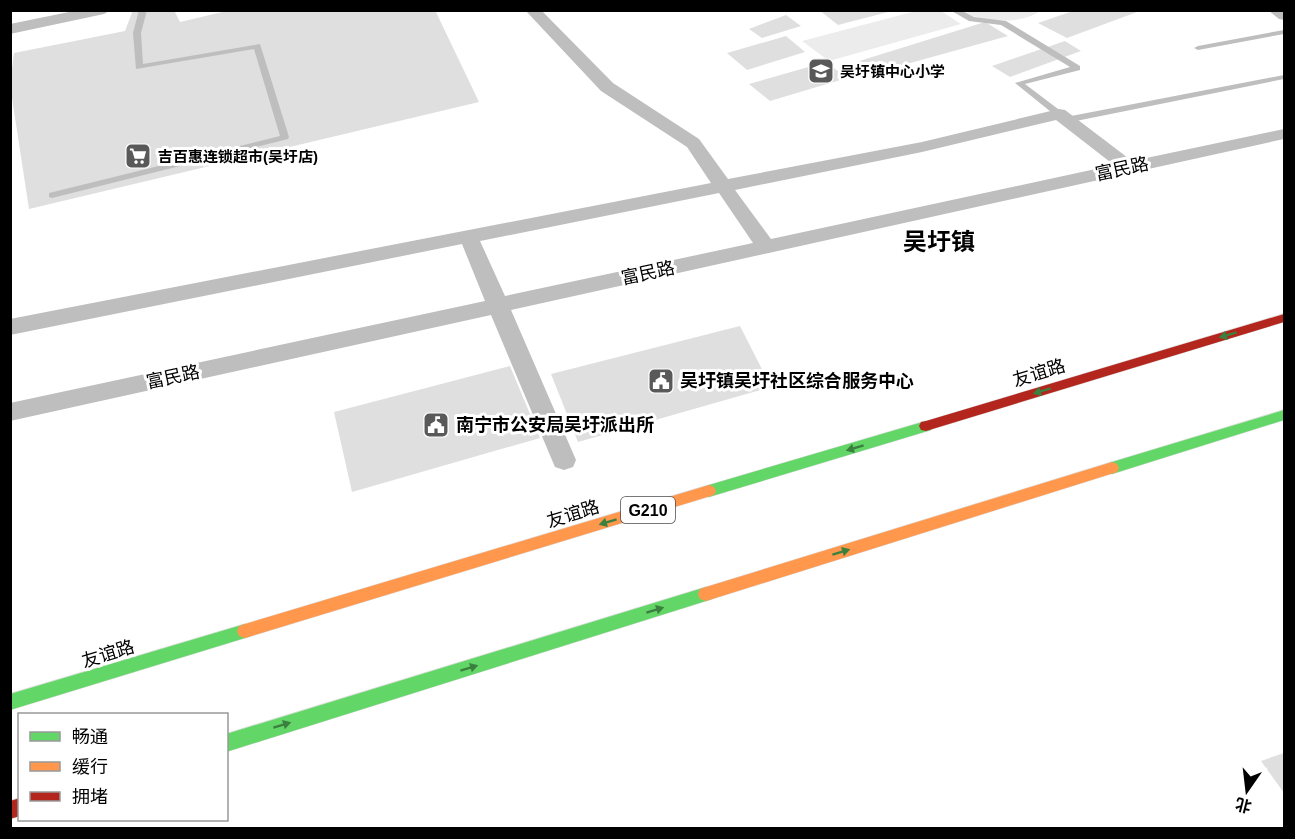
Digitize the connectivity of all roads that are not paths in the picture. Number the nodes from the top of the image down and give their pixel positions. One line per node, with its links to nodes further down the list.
1 (104, 10): 7 (street)
2 (143, 10): 15 (lane)
3 (532, 10): 14 (street)
4 (953, 10): 11 (lane)
5 (1275, 10): 6 (street)
6 (1284, 16)
7 (10, 29)
8 (1284, 32): 9 (lane)
9 (1198, 48)
10 (1284, 77): 11 (lane)
11 (1063, 117): 13 (street); 14 (street)
12 (1280, 139): 13 (street, 富民路)
13 (1129, 168): 17 (street, 富民路)
14 (724, 186): 16 (street); 17 (street)
15 (52, 195)
16 (468, 236): 18 (street); 20 (street)
17 (766, 247): 18 (street, 富民路)
18 (498, 306): 21 (street, 富民路); 23 (street)
19 (1284, 318): 24 (highway, 友谊路 / G210, one-way to 24)
20 (10, 327)
21 (10, 412)
22 (1284, 415): 25 (highway, one-way to 22)
23 (564, 460)
24 (10, 702)
25 (228, 742)

